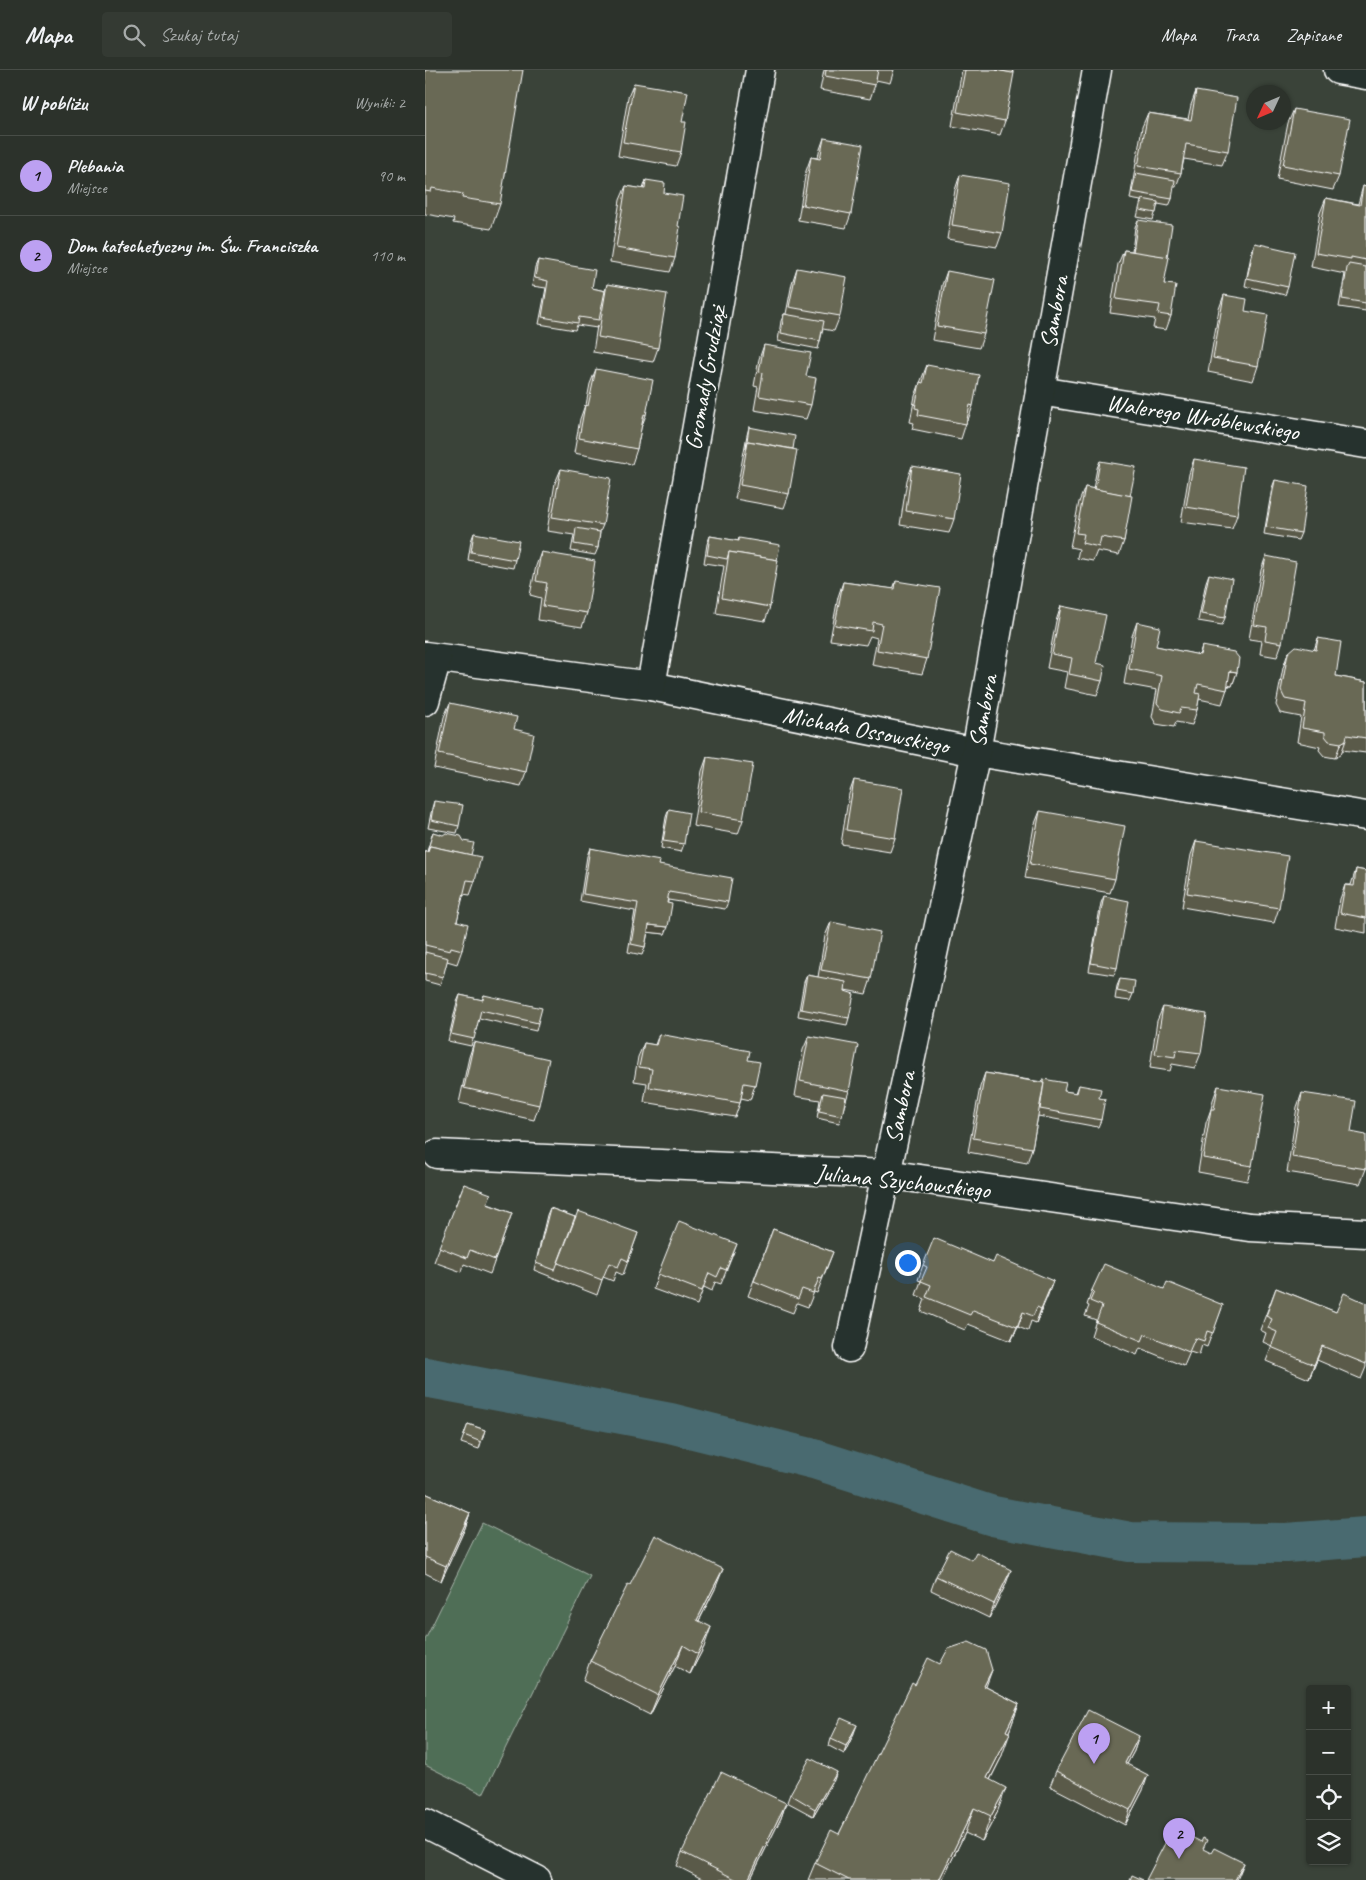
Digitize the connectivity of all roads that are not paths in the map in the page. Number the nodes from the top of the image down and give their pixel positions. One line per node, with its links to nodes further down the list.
1 (760, 70): 8 (street, Gromady Grudziąż)
2 (1097, 70): 5 (street, Sambora)
3 (1338, 70): 4 (street)
4 (1366, 75)
5 (1040, 391): 6 (street, Walerego Wróblewskiego); 10 (street, Sambora)
6 (1366, 444)
7 (431, 657): 8 (street, Michała Ossowskiego); 9 (street)
8 (651, 686): 10 (street, Michała Ossowskiego)
9 (425, 701)
10 (976, 752): 11 (street, Michała Ossowskiego); 13 (street, Sambora)
11 (1366, 816)
12 (437, 1154): 13 (street, Juliana Szychowskiego)
13 (886, 1174): 14 (street, Juliana Szychowskiego); 15 (street, Sambora)
14 (1366, 1234)
15 (849, 1348)
16 (425, 1823): 17 (street)
17 (537, 1880)

